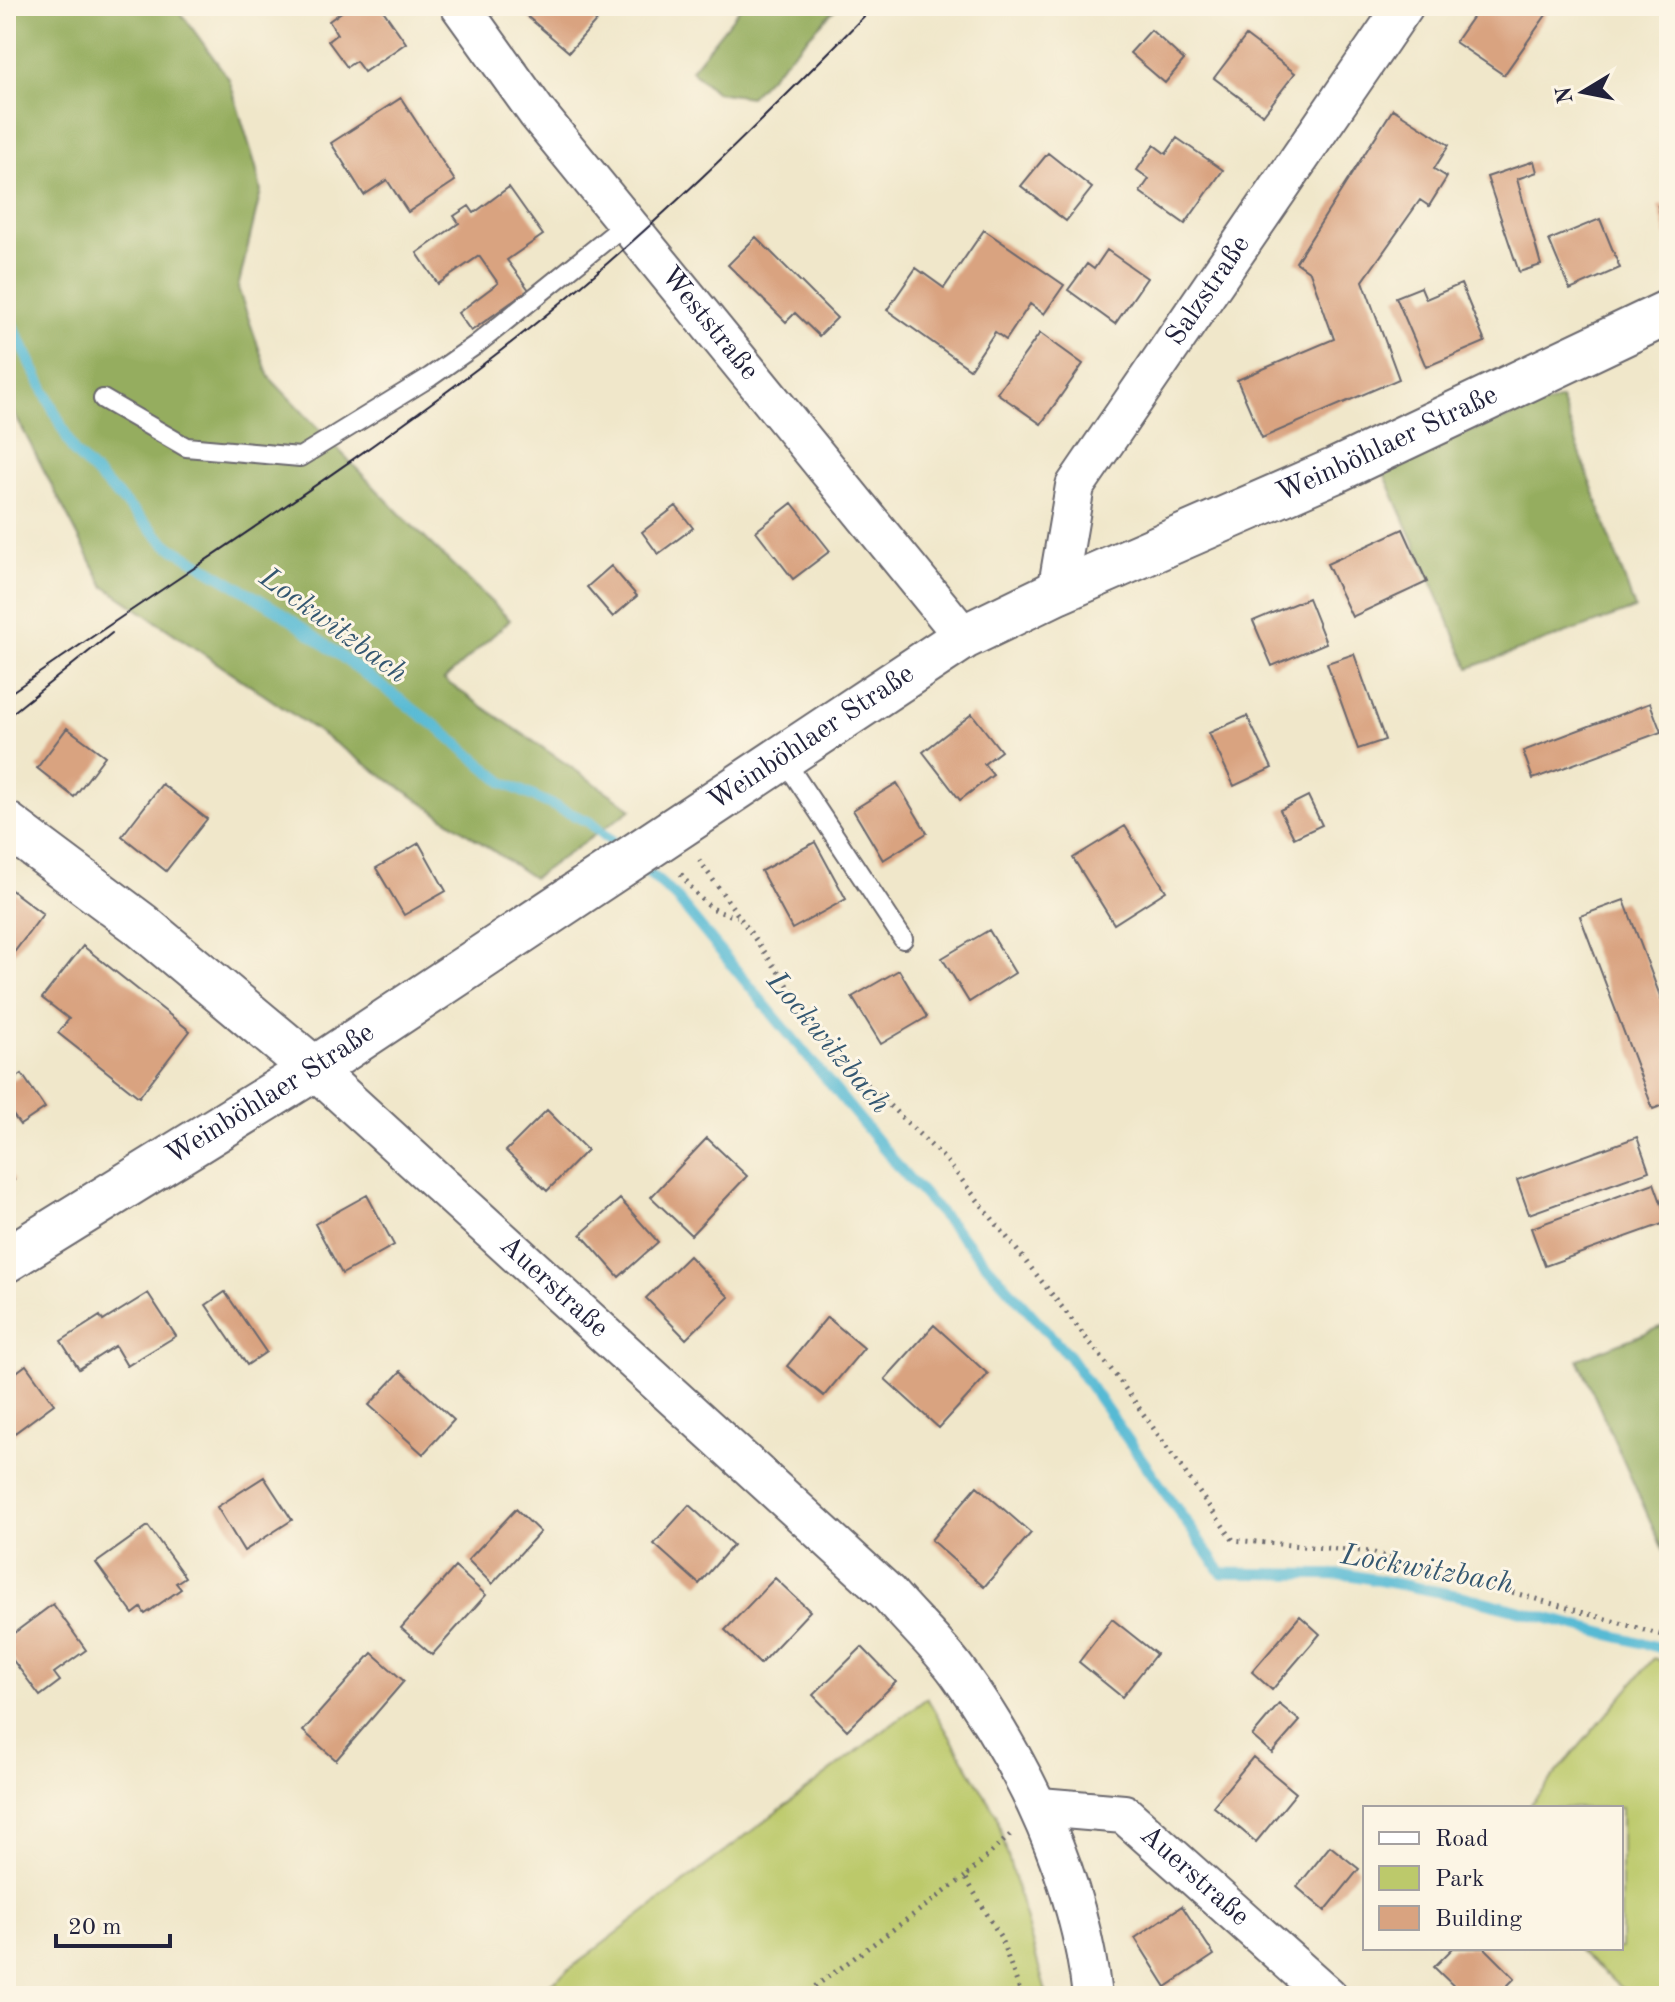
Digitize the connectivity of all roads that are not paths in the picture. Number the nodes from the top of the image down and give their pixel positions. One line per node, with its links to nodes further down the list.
1 (460, 6): 3 (street, Weststraße)
2 (1404, 6): 6 (street, Salzstraße)
3 (627, 223): 5 (lane); 7 (street, Weststraße)
4 (1669, 312): 6 (main road, Weinböhlaer Straße)
5 (103, 399)
6 (1057, 592): 7 (main road, Weinböhlaer Straße)
7 (964, 637): 8 (main road, Weinböhlaer Straße)
8 (783, 758): 10 (lane); 11 (main road, Weinböhlaer Straße)
9 (6, 824): 11 (main road, Auerstraße)
10 (903, 939)
11 (314, 1069): 12 (main road, Weinböhlaer Straße); 13 (street, Auerstraße)
12 (6, 1260)
13 (1040, 1807): 14 (street, Auerstraße); 15 (street, Auerstraße)
14 (1092, 1996)
15 (1328, 1996)

